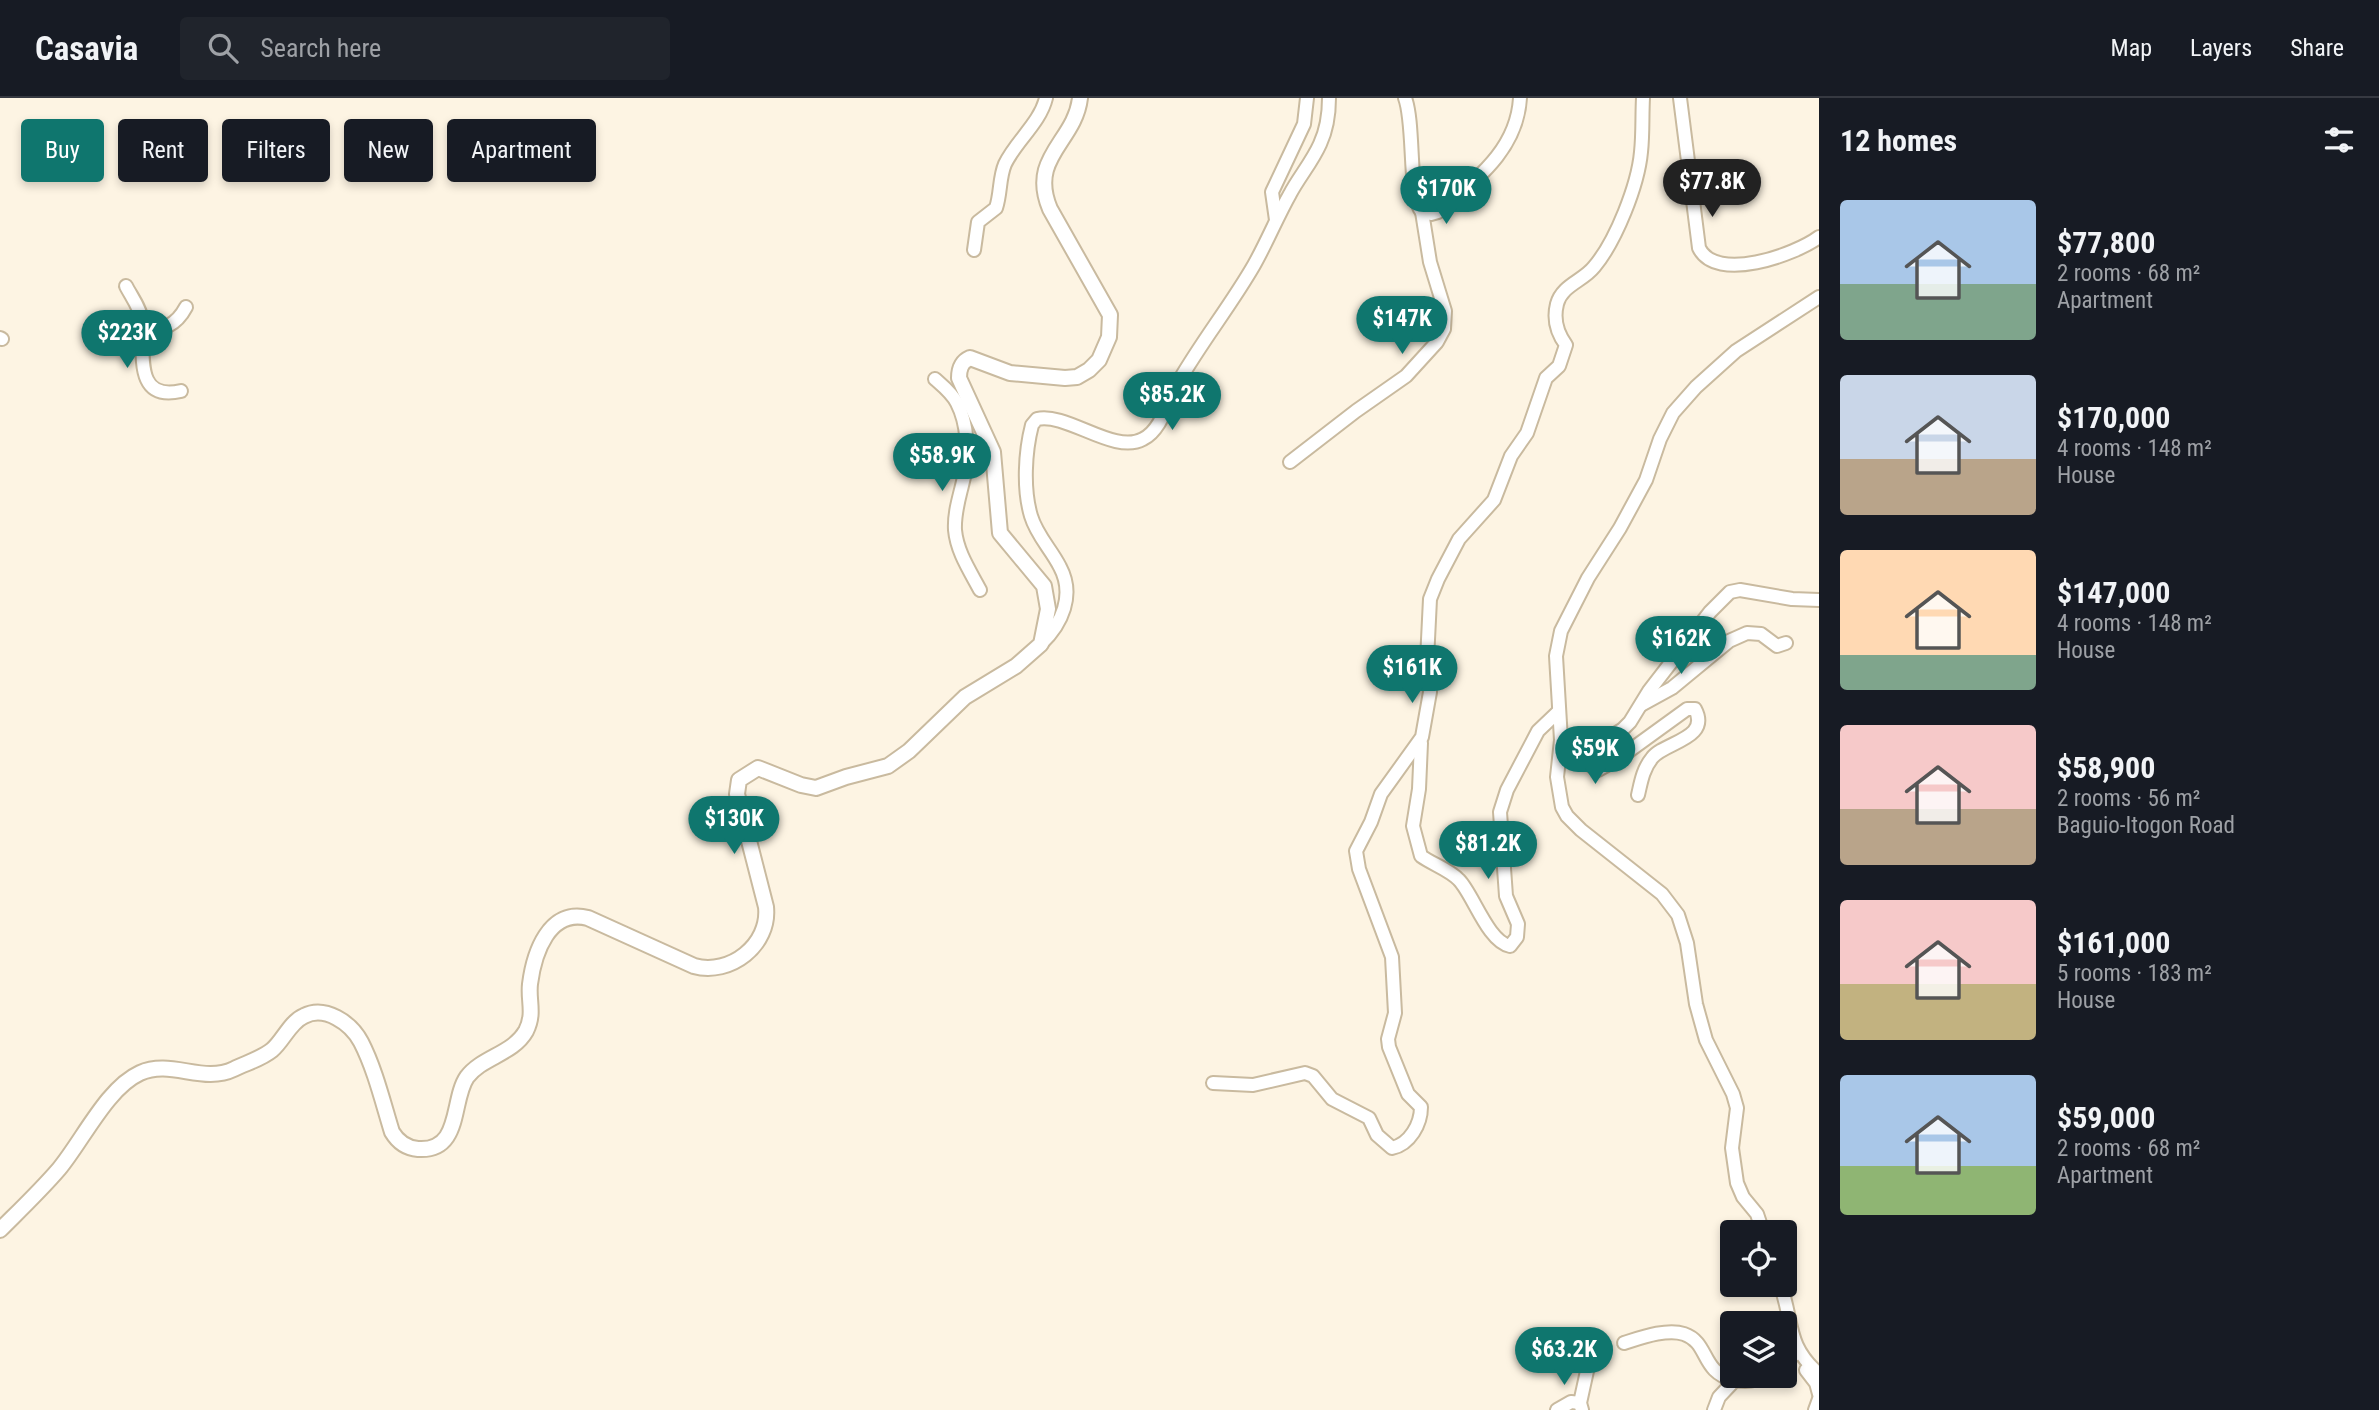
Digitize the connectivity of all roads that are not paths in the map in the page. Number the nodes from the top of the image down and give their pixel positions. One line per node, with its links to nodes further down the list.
1 (1046, 98): 12 (street)
2 (1080, 98): 17 (main road)
3 (1307, 98): 10 (street)
4 (1329, 98): 10 (street)
5 (1405, 98): 9 (street)
6 (1520, 98): 9 (street)
7 (1643, 98): 26 (street)
8 (1680, 98): 11 (street)
9 (1422, 212): 19 (street)
10 (1276, 220): 23 (street)
11 (1819, 237)
12 (974, 250)
13 (126, 286): 16 (street)
14 (1819, 297): 25 (street)
15 (186, 306): 16 (street)
16 (141, 332): 18 (street)
17 (960, 379): 20 (street); 23 (main road)
18 (181, 391)
19 (1290, 462)
20 (980, 590)
21 (1819, 600): 24 (street)
22 (1786, 643): 24 (street)
23 (1041, 644): 31 (main road)
24 (1641, 705): 27 (street)
25 (1559, 711): 26 (street); 27 (street)
26 (1422, 737): 29 (street)
27 (1560, 742): 28 (street); 30 (street)
28 (1638, 795)
29 (1213, 1083)
30 (1759, 1220)
31 (0, 1230)
32 (1624, 1343): 37 (street)
33 (1797, 1359): 36 (street)
34 (1797, 1361): 39 (street)
35 (1587, 1371): 40 (street)
36 (1819, 1374)
37 (1720, 1376)
38 (1727, 1388): 42 (street)
39 (1819, 1396): 43 (street)
40 (1581, 1407): 41 (street)
41 (1557, 1410)
42 (1714, 1410)
43 (1815, 1410)

